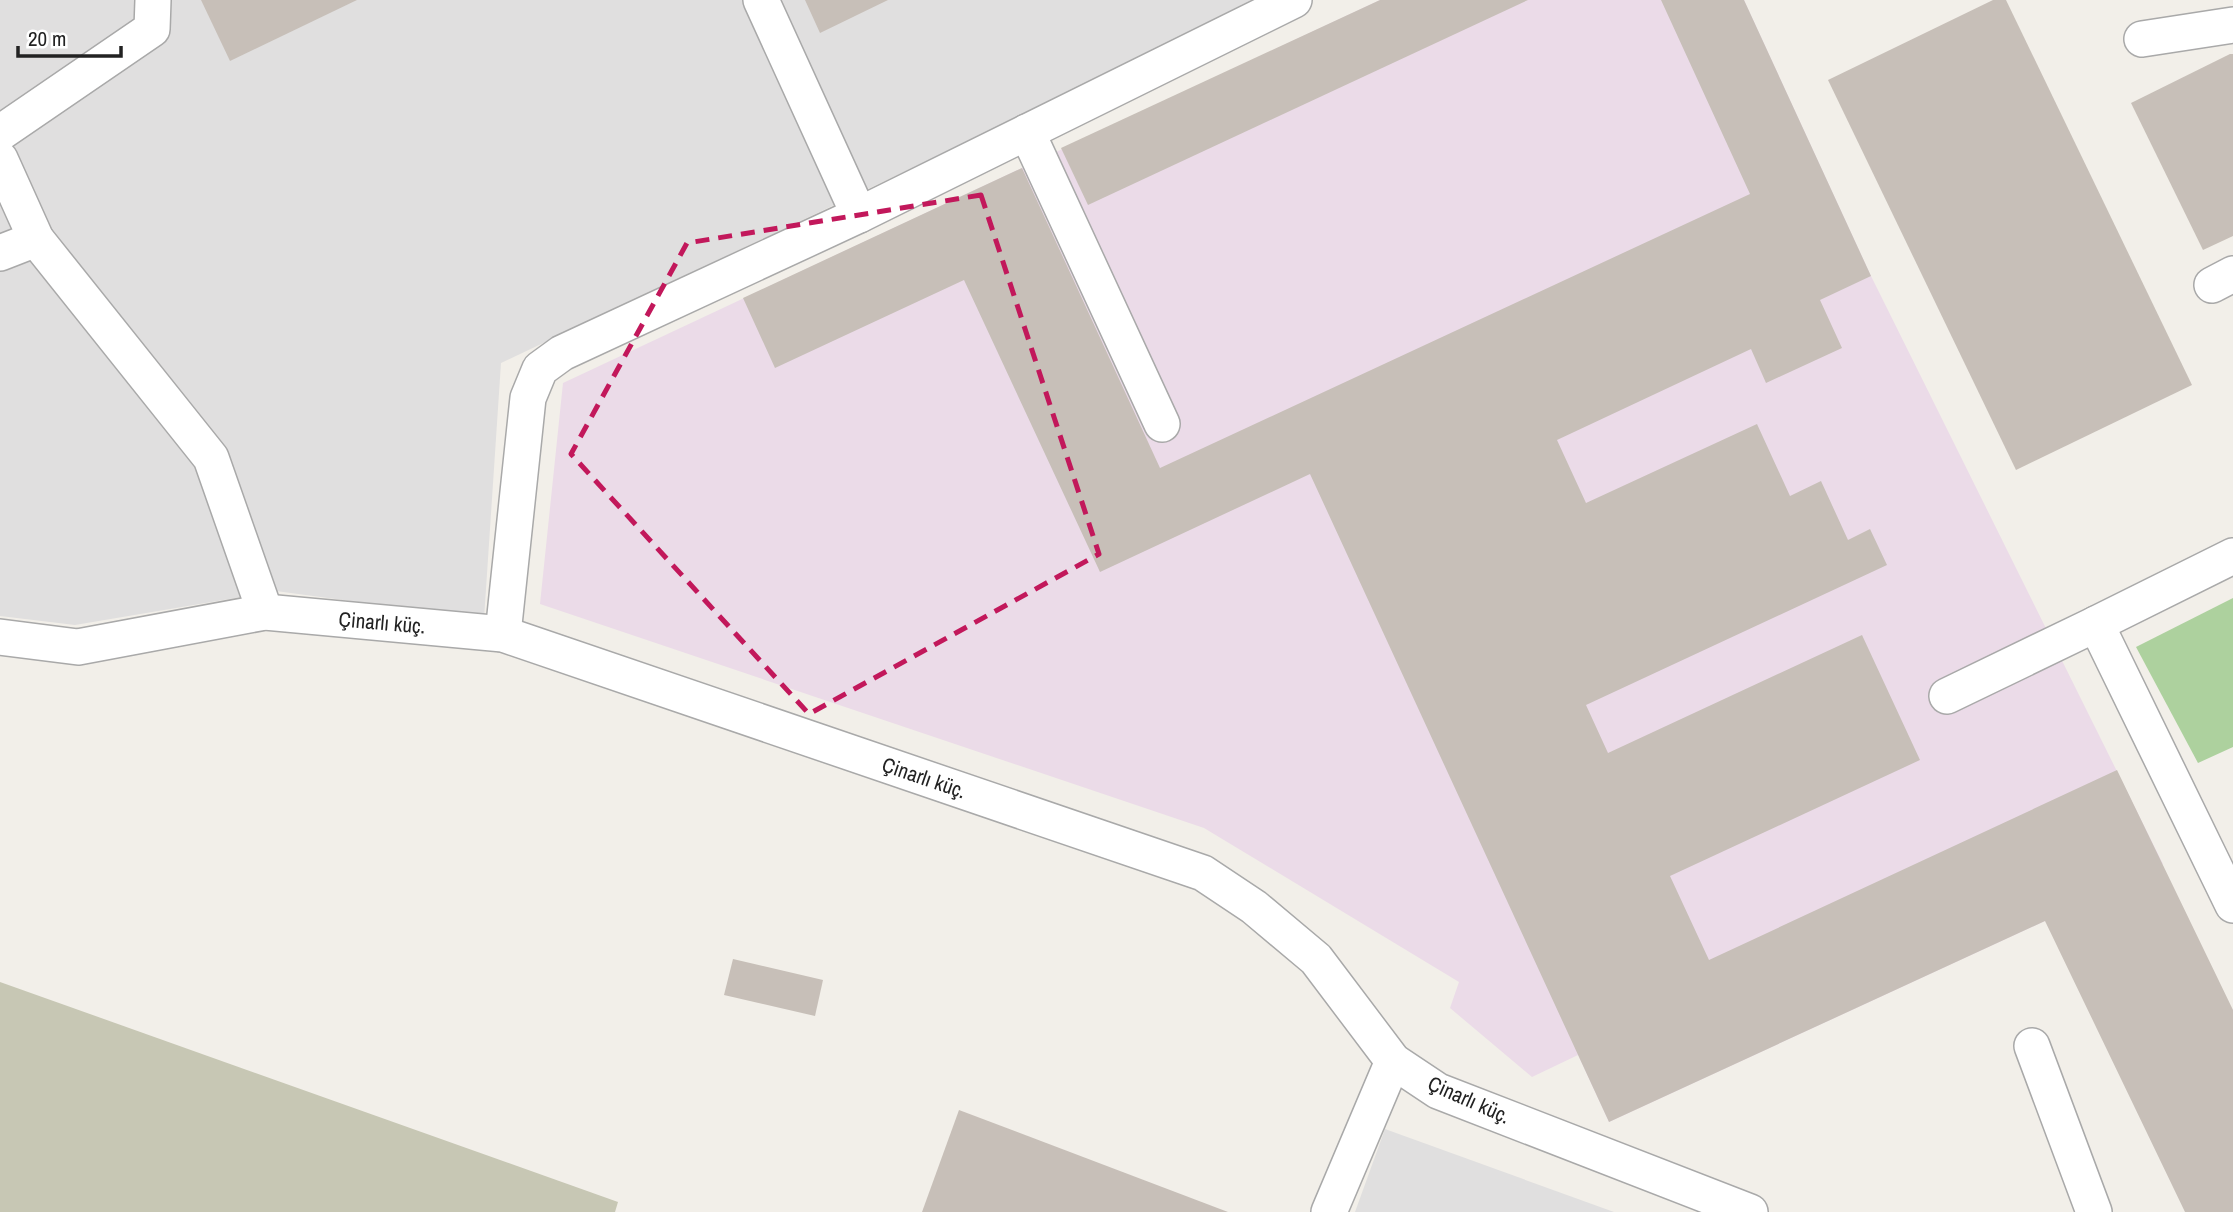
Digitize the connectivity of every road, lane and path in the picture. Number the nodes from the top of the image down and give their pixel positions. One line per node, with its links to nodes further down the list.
1 (153, 0): 7 (street)
2 (761, 0): 9 (street)
3 (1294, 0): 6 (street)
4 (2233, 25): 5 (street)
5 (2142, 38)
6 (1027, 132): 9 (street); 12 (street)
7 (0, 133)
8 (0, 159): 10 (street)
9 (859, 215): 16 (street)
10 (36, 239): 11 (street); 14 (street)
11 (0, 253)
12 (1162, 424)
13 (2233, 556): 15 (street)
14 (265, 612): 16 (street, Çinarlı küç.); 17 (street, Çinarlı küç.)
15 (2096, 624): 18 (street); 19 (street)
16 (503, 635): 21 (street, Çinarlı küç.)
17 (0, 637)
18 (1947, 696)
19 (2233, 905)
20 (2032, 1046): 24 (street)
21 (1393, 1060): 22 (street); 23 (street, Çinarlı küç.)
22 (1329, 1212)
23 (1750, 1212)
24 (2094, 1212)

